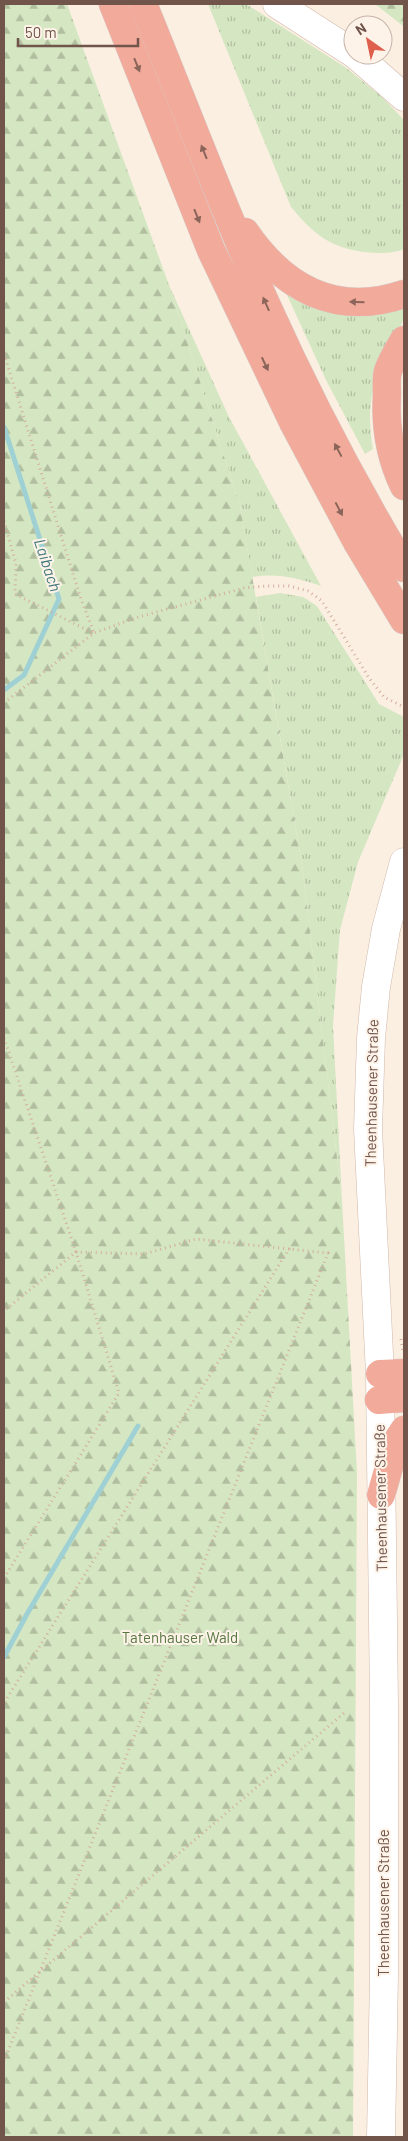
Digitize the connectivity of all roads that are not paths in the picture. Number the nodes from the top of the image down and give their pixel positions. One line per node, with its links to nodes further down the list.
1 (113, 4): 14 (highway, one-way to 14)
2 (144, 4): 7 (highway, one-way to 2)
3 (277, 4): 4 (main road)
4 (343, 47)
5 (366, 65): 6 (main road)
6 (404, 98)
7 (222, 197): 8 (highway, one-way to 7); 13 (highway, one-way to 7)
8 (404, 294)
9 (404, 340): 11 (highway)
10 (404, 365): 11 (highway)
11 (386, 405): 12 (highway)
12 (404, 486)
13 (404, 568)
14 (404, 620)
15 (404, 862): 16 (main road, Theenhausener Straße)
16 (392, 1386): 18 (main road, Theenhausener Straße)
17 (404, 1430): 18 (highway)
18 (381, 1495): 19 (main road, Theenhausener Straße)
19 (381, 2137)

